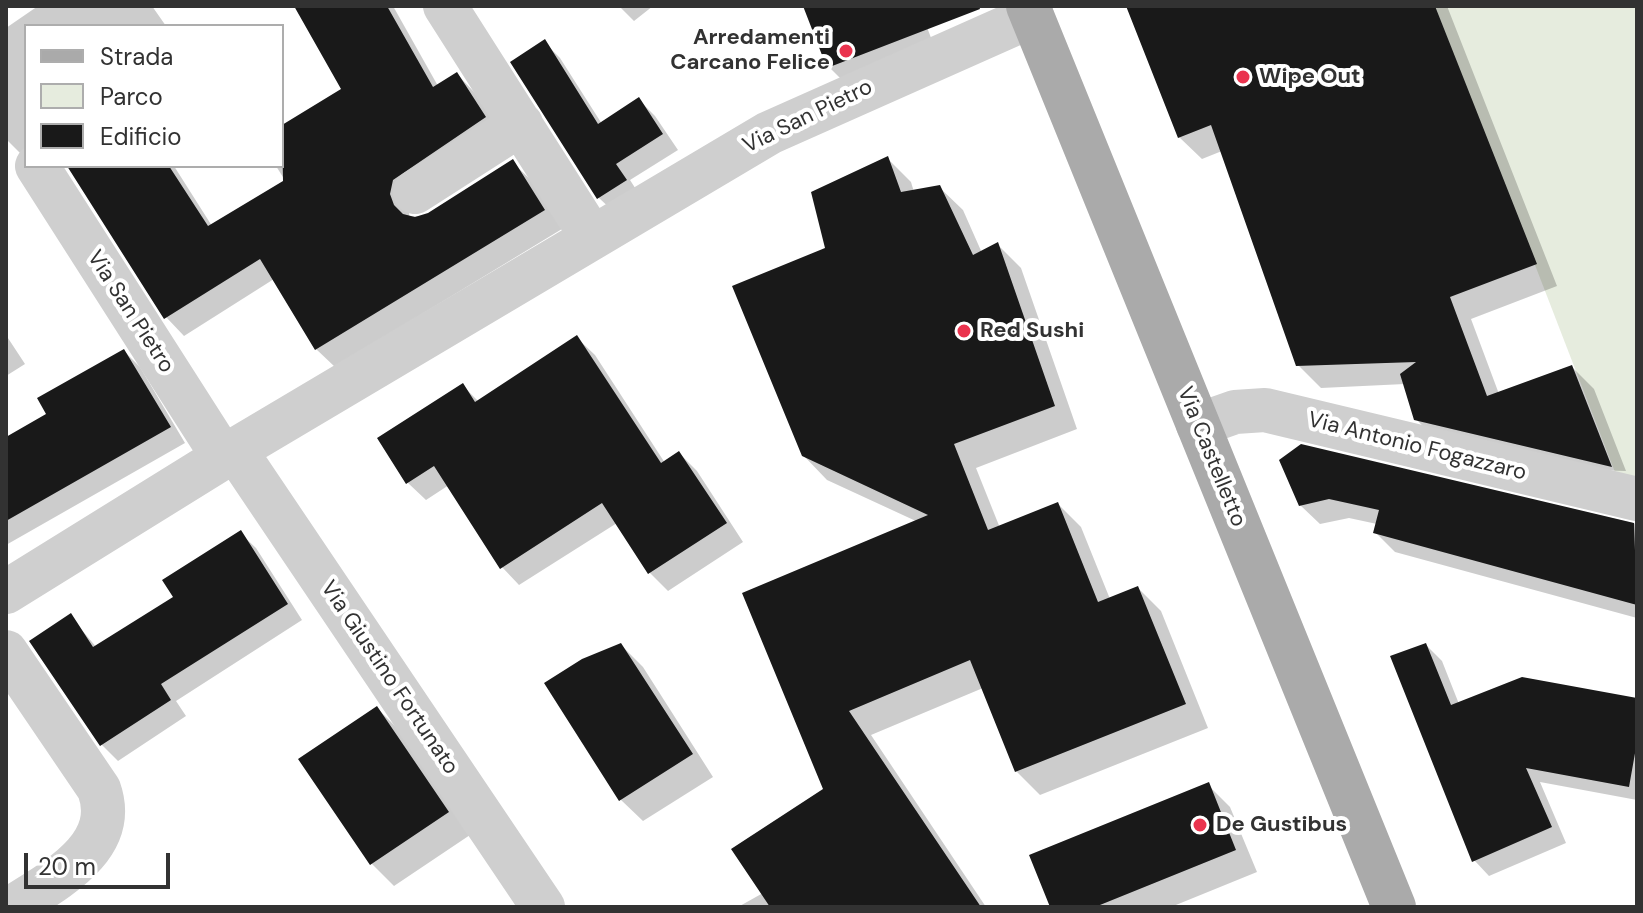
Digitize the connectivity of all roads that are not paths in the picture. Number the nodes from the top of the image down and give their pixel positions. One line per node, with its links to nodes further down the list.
1 (445, 6): 3 (street)
2 (1030, 11): 6 (street, Via San Pietro); 7 (main road, Via Castelletto)
3 (521, 124): 5 (street); 6 (street)
4 (38, 168): 8 (street, Via San Pietro)
5 (415, 192)
6 (592, 237): 8 (street, Via San Pietro)
7 (1198, 425): 9 (street, Via Antonio Fogazzaro); 14 (main road, Via Castelletto)
8 (229, 454): 10 (street, Via San Pietro); 13 (street, Via Giustino Fortunato)
9 (1637, 499)
10 (6, 592)
11 (6, 652): 12 (street)
12 (13, 907)
13 (543, 907)
14 (1394, 907)

